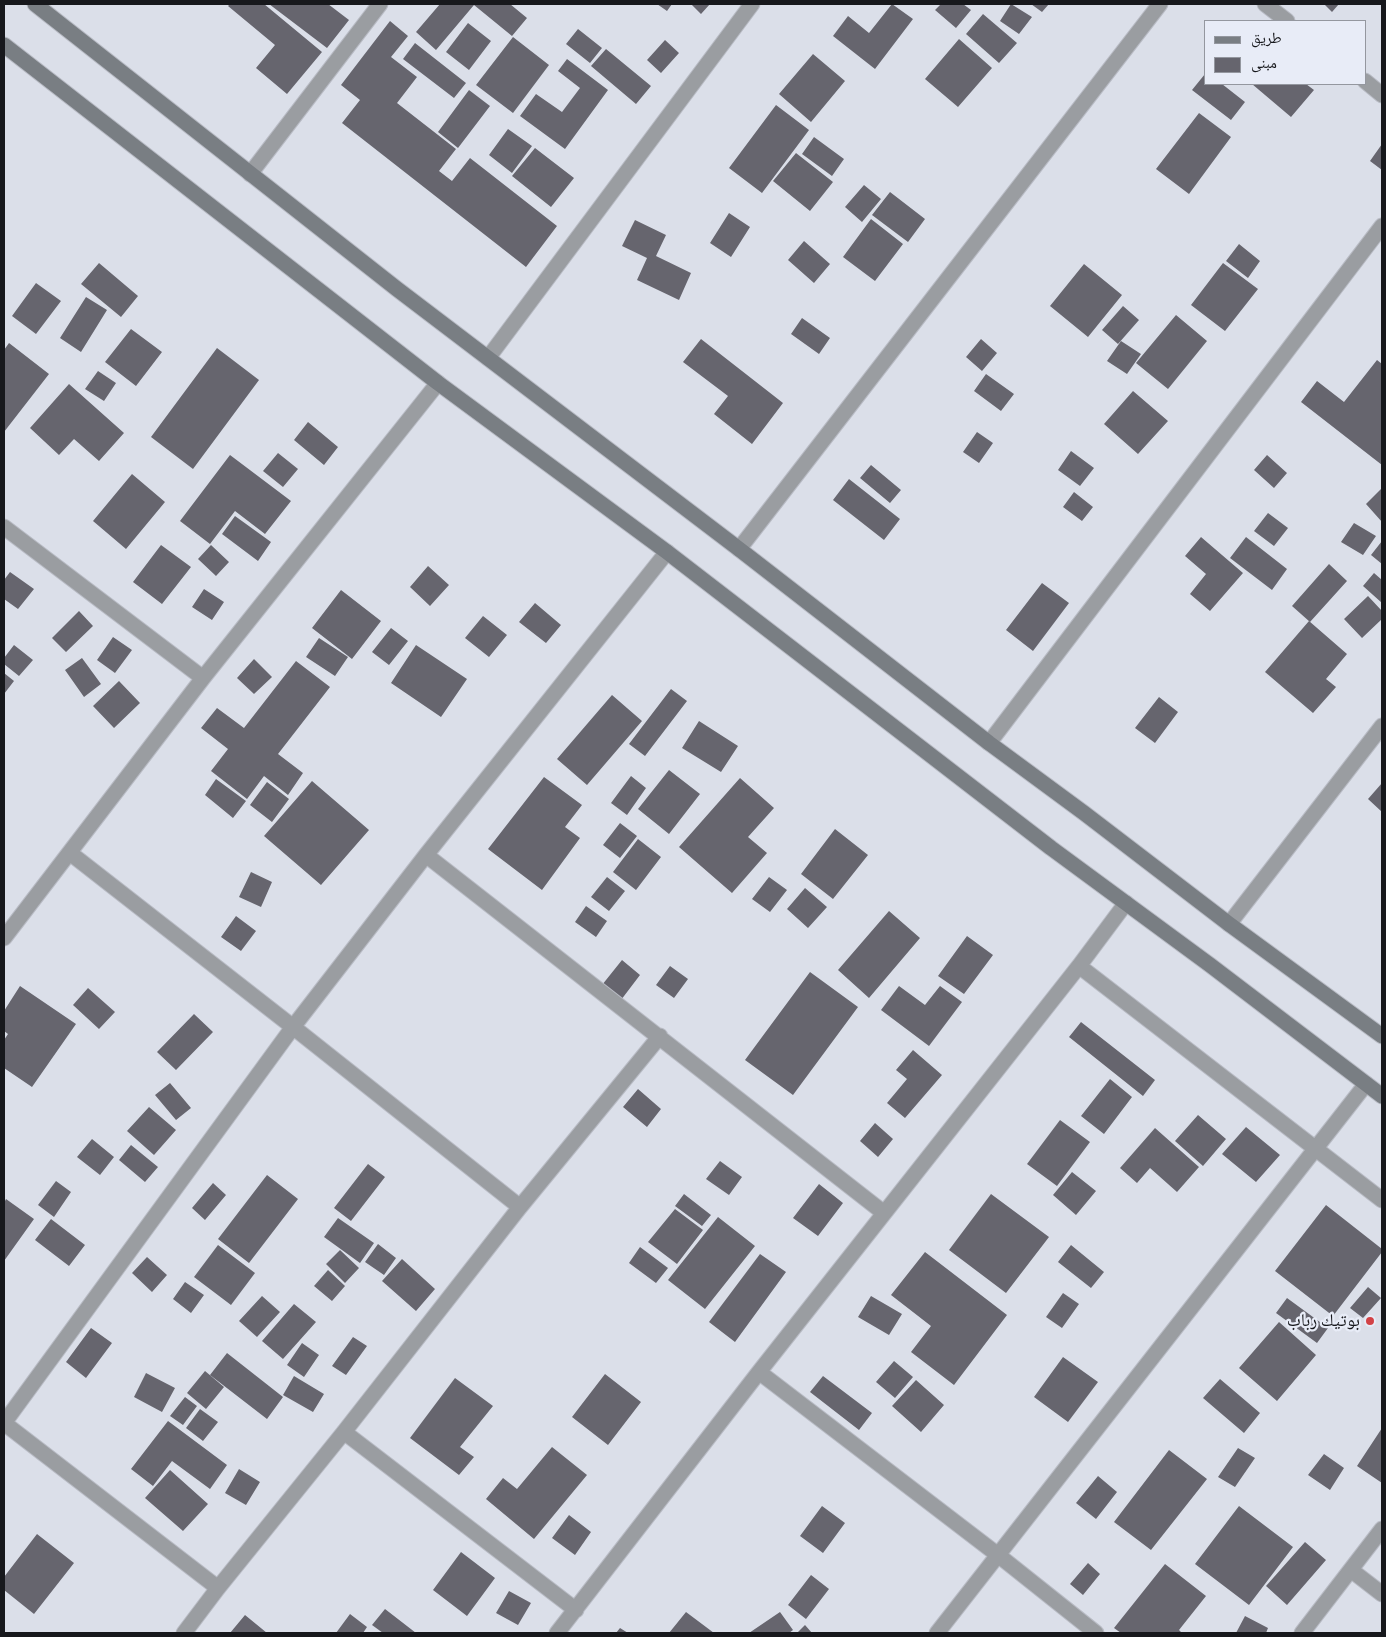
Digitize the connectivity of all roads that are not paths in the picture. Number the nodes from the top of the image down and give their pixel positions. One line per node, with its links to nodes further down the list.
1 (35, 4): 10 (main road)
2 (380, 4): 10 (street)
3 (752, 4): 12 (street)
4 (1160, 4): 15 (street)
5 (1265, 4): 6 (street)
6 (1286, 20)
7 (4, 45): 13 (main road)
8 (1366, 82): 9 (street)
9 (1382, 94)
10 (250, 174): 12 (main road)
11 (1382, 226): 19 (street)
12 (488, 358): 15 (main road)
13 (438, 383): 16 (main road); 17 (street)
14 (4, 527): 17 (street)
15 (739, 549): 19 (main road)
16 (667, 552): 21 (street); 22 (main road)
17 (203, 678): 20 (street)
18 (1382, 726): 23 (street)
19 (989, 743): 23 (main road)
20 (70, 853): 24 (street); 26 (street)
21 (426, 855): 26 (street); 27 (street)
22 (1126, 903): 25 (street); 29 (main road)
23 (1230, 924): 28 (main road)
24 (4, 938)
25 (1079, 966): 31 (street); 34 (street)
26 (293, 1027): 33 (street); 36 (street)
27 (660, 1036): 33 (street); 34 (street)
28 (1382, 1036)
29 (1366, 1084): 30 (main road); 31 (street)
30 (1382, 1096)
31 (1316, 1149): 32 (street); 39 (street)
32 (1382, 1200)
33 (520, 1207): 37 (street)
34 (884, 1213): 35 (street)
35 (759, 1372): 39 (street); 43 (street)
36 (4, 1423): 41 (street)
37 (344, 1432): 41 (street); 43 (street)
38 (1382, 1529): 40 (street)
39 (998, 1555): 46 (street); 47 (street)
40 (1351, 1570): 42 (street); 48 (street)
41 (218, 1588): 44 (street)
42 (1382, 1594)
43 (576, 1610): 45 (street)
44 (184, 1633)
45 (557, 1633)
46 (937, 1633)
47 (1096, 1633)
48 (1302, 1633)

